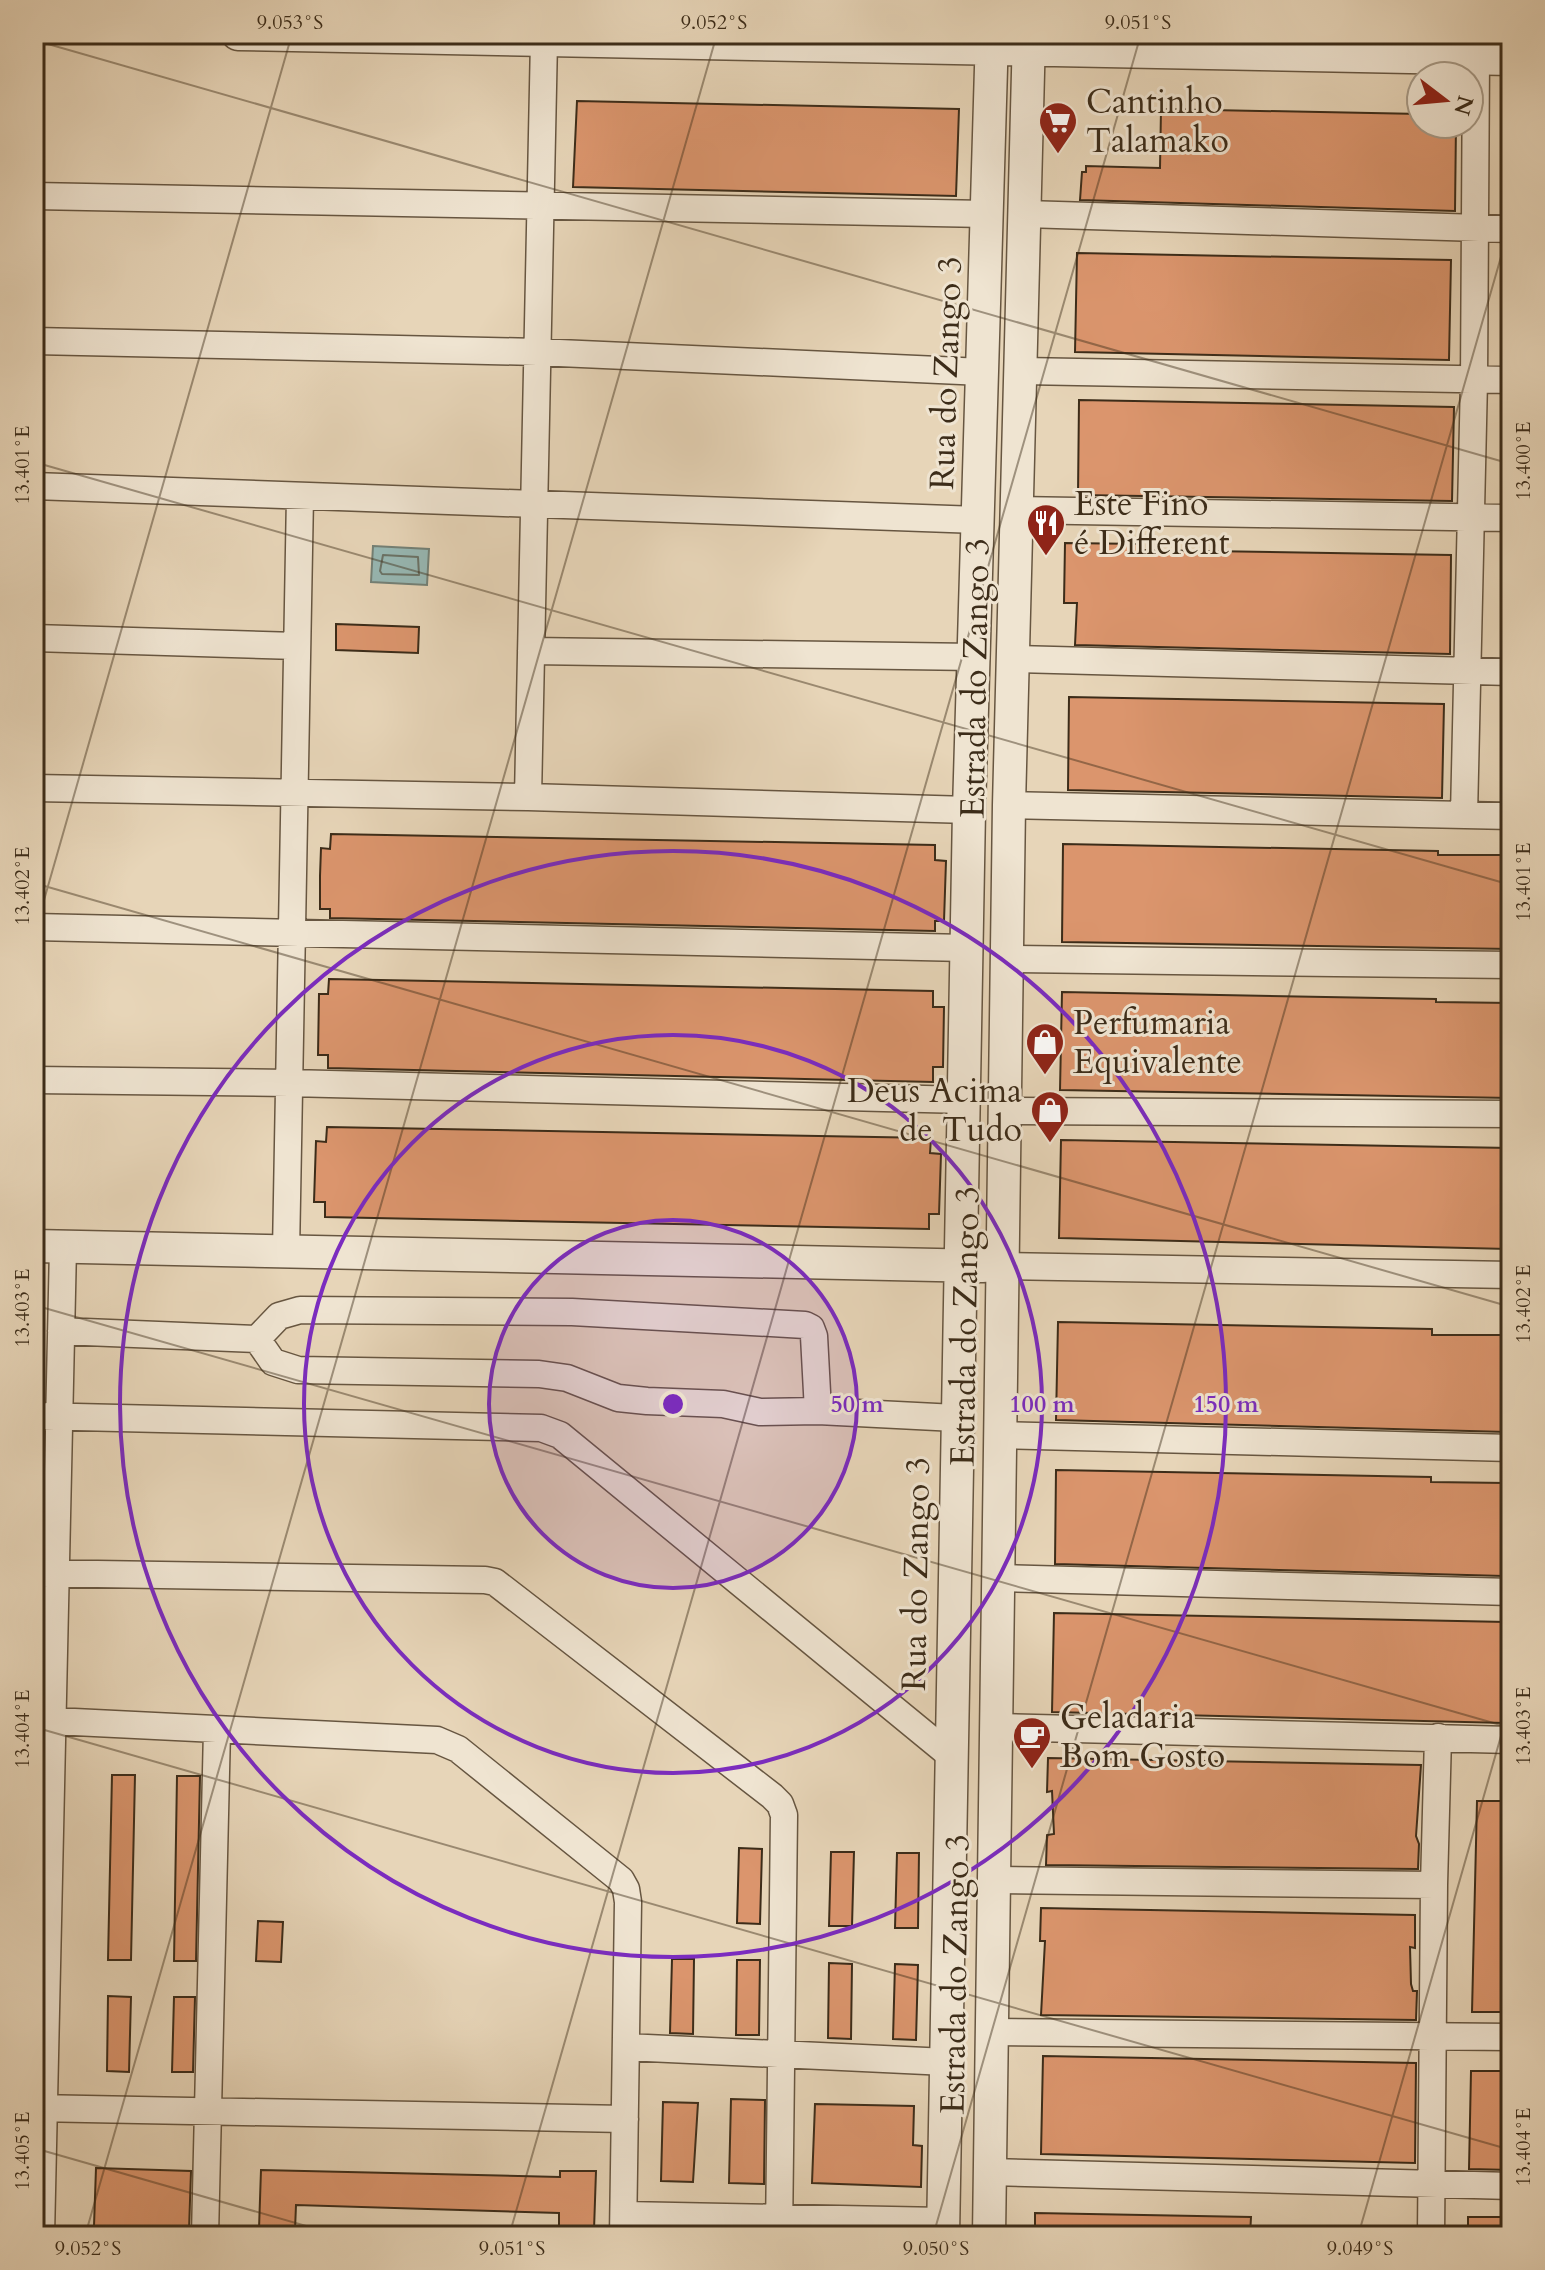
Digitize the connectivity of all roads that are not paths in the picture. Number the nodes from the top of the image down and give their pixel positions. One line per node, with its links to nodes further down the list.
1 (238, 34): 2 (street)
2 (544, 40): 3 (street); 8 (street)
3 (992, 41): 4 (street); 9 (street, Rua do Zango 3)
4 (1029, 42): 5 (street); 10 (street, Estrada do Zango 3)
5 (1476, 58): 6 (street); 11 (street)
6 (1511, 59)
7 (34, 196): 8 (street)
8 (541, 206): 9 (street); 14 (street)
9 (987, 214): 16 (street, Rua do Zango 3)
10 (1025, 214): 11 (street); 15 (street, Estrada do Zango 3)
11 (1474, 229): 12 (street); 17 (street)
12 (1511, 229)
13 (34, 341): 14 (street)
14 (537, 352): 16 (street); 21 (street)
15 (1022, 371): 17 (street); 22 (street, Estrada do Zango 3)
16 (983, 372): 25 (street, Rua do Zango 3)
17 (1474, 380): 18 (street); 23 (street)
18 (1511, 380)
19 (34, 486): 20 (street)
20 (300, 496): 21 (street); 27 (street)
21 (534, 505): 25 (street); 28 (street)
22 (1016, 510): 23 (street); 30 (street, Estrada do Zango 3)
23 (1470, 517): 24 (street); 31 (street)
24 (1511, 518)
25 (978, 520): 29 (street, Rua do Zango 3)
26 (34, 638): 27 (street)
27 (297, 646): 34 (street)
28 (531, 651): 29 (street); 35 (street)
29 (975, 657): 37 (street, Rua do Zango 3)
30 (1013, 659): 31 (street); 36 (street, Estrada do Zango 3)
31 (1467, 670): 32 (street); 38 (street)
32 (1511, 672)
33 (34, 788): 34 (street)
34 (294, 793): 35 (street); 41 (street)
35 (528, 797): 37 (street)
36 (1009, 805): 38 (street); 43 (street, Estrada do Zango 3)
37 (969, 810): 42 (street, Rua do Zango 3)
38 (1464, 815): 39 (street)
39 (1511, 816)
40 (34, 927): 41 (street)
41 (292, 933): 42 (street); 46 (street)
42 (966, 948): 47 (street, Rua do Zango 3)
43 (1007, 959): 44 (street); 48 (street, Estrada do Zango 3)
44 (1511, 965)
45 (34, 1080): 46 (street)
46 (289, 1083): 47 (street); 51 (street)
47 (965, 1100): 52 (street, Rua do Zango 3)
48 (1005, 1111): 49 (street); 53 (street, Estrada do Zango 3)
49 (1511, 1114)
50 (49, 1246): 51 (street); 55 (street)
51 (286, 1252): 52 (street)
52 (961, 1266): 53 (street); 59 (street, Rua do Zango 3)
53 (1004, 1266): 54 (street); 60 (street, Estrada do Zango 3)
54 (1511, 1275)
55 (61, 1331): 56 (street); 58 (street)
56 (257, 1339): 57 (street); 57 (street)
57 (818, 1411): 59 (street)
58 (47, 1416): 62 (street); 70 (street)
59 (956, 1418): 70 (street, Rua do Zango 3)
60 (1000, 1435): 61 (street); 63 (street, Estrada do Zango 3)
61 (1511, 1448)
62 (45, 1573): 65 (street); 77 (street)
63 (998, 1578): 64 (street); 66 (street, Estrada do Zango 3)
64 (1511, 1592)
65 (43, 1721): 67 (street); 79 (street)
66 (996, 1727): 68 (street); 71 (street, Estrada do Zango 3)
67 (217, 1730): 76 (street); 80 (street)
68 (1438, 1737): 69 (street); 72 (street)
69 (1511, 1740)
70 (950, 1755): 78 (street, Rua do Zango 3)
71 (993, 1880): 72 (street); 73 (street, Estrada do Zango 3)
72 (1434, 1885): 74 (street)
73 (991, 2032): 74 (street); 82 (street, Estrada do Zango 3)
74 (1433, 2036): 75 (street); 83 (street)
75 (1511, 2037)
76 (626, 2047): 77 (street); 81 (street)
77 (782, 2055): 78 (street); 86 (street)
78 (947, 2062): 87 (street, Rua do Zango 3)
79 (39, 2108): 80 (street); 88 (street)
80 (206, 2110): 81 (street); 89 (street)
81 (625, 2119): 85 (street)
82 (989, 2172): 83 (street); 90 (street, Estrada do Zango 3)
83 (1432, 2186): 84 (street); 91 (street)
84 (1511, 2186)
85 (623, 2225): 86 (street)
86 (779, 2227): 87 (street)
87 (943, 2229)
88 (41, 2236)
89 (205, 2236)
90 (989, 2236)
91 (1431, 2236)

